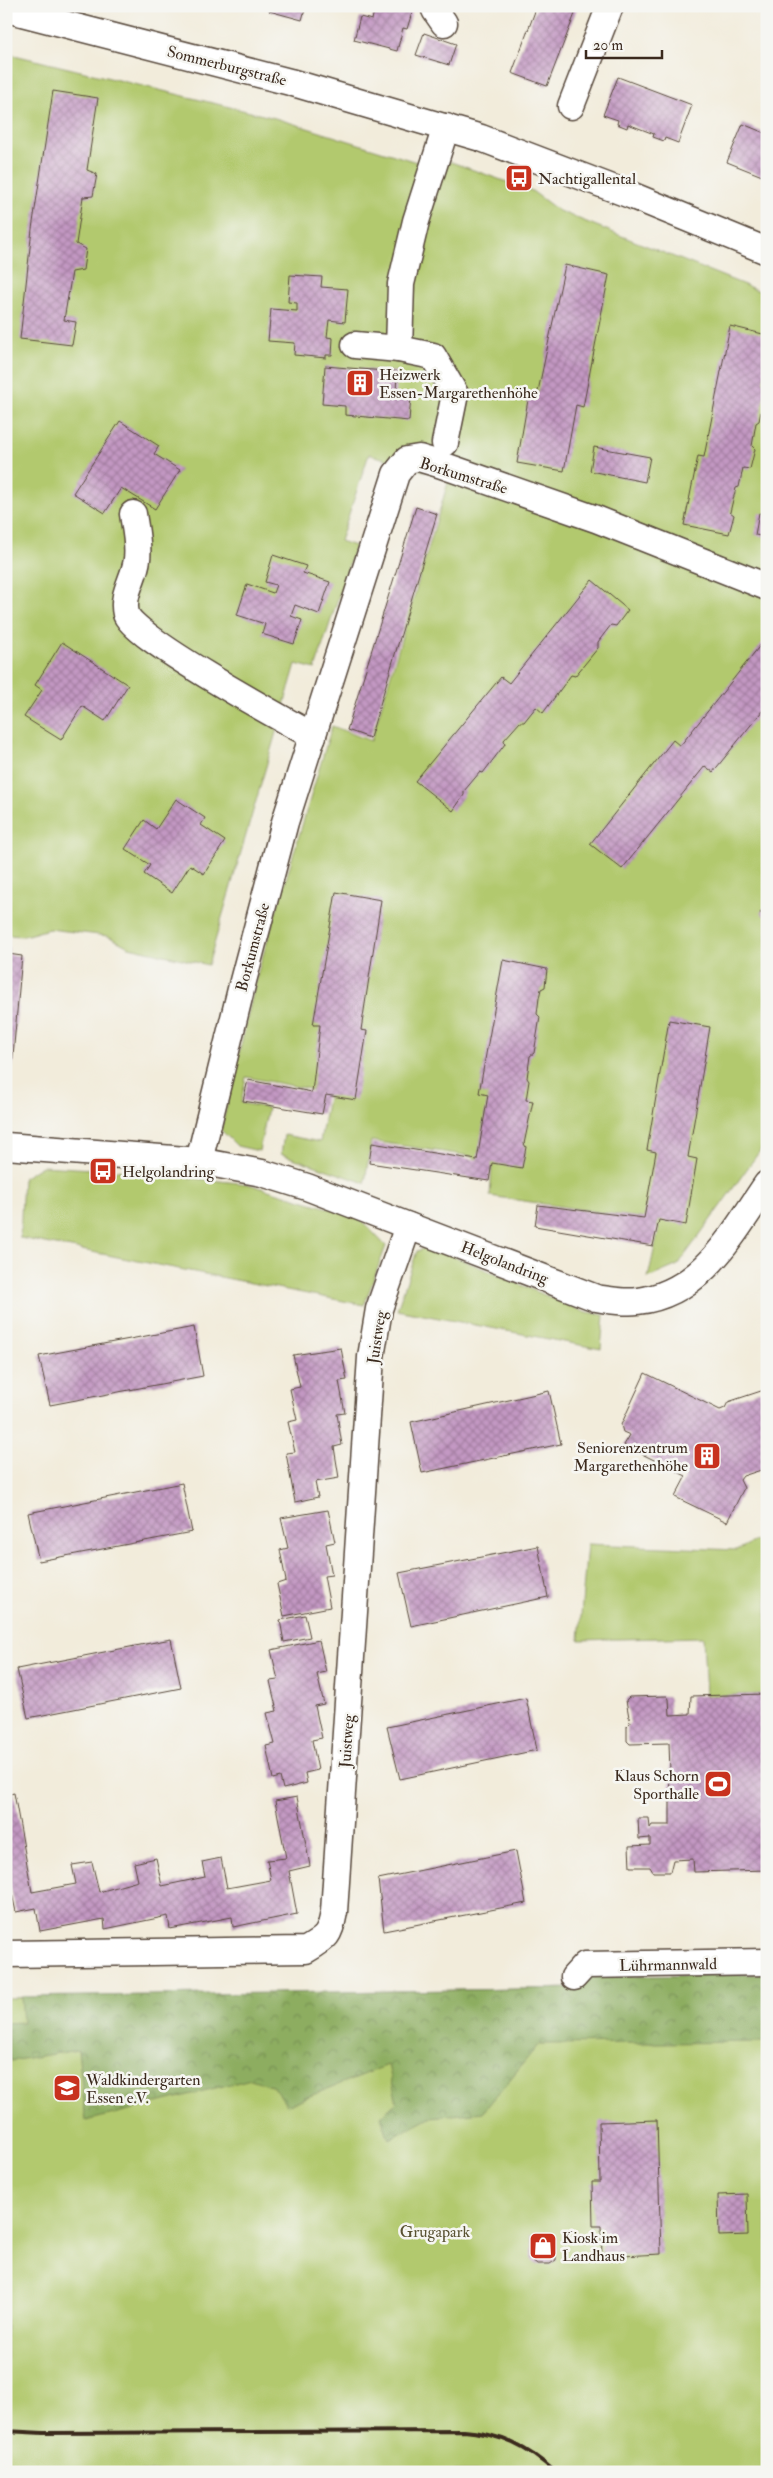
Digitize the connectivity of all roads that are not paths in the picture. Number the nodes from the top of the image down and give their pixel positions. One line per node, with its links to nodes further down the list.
1 (610, 6): 3 (street)
2 (6, 9): 4 (street, Sommerburgstraße)
3 (571, 106)
4 (446, 127): 5 (street, Sommerburgstraße); 7 (street)
5 (767, 251)
6 (355, 345): 7 (street)
7 (399, 349): 8 (street)
8 (445, 443)
9 (133, 514): 11 (street)
10 (767, 587): 11 (street, Borkumstraße)
11 (313, 736): 13 (street, Borkumstraße)
12 (7, 1154): 13 (street, Helgolandring)
13 (199, 1161): 15 (street, Helgolandring)
14 (764, 1194): 15 (street, Helgolandring)
15 (408, 1226): 16 (street, Juistweg)
16 (6, 1954)
17 (767, 1962): 18 (street, Lührmannwald)
18 (574, 1977)

